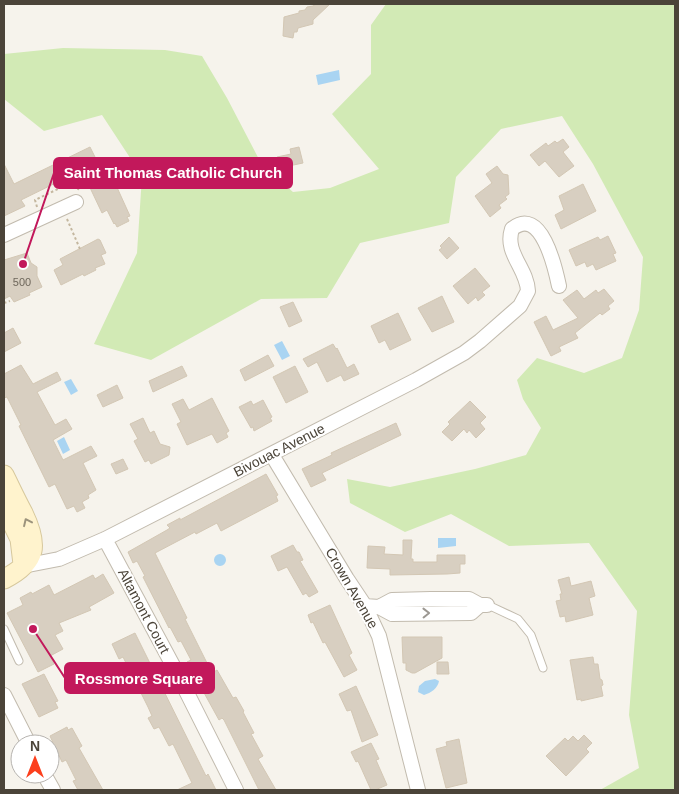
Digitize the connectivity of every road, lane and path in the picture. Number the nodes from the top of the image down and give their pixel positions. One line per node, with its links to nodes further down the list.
1 (86, 176): 4 (path)
2 (76, 202): 4 (street)
3 (66, 217): 6 (path)
4 (41, 219): 5 (street)
5 (4, 235)
6 (80, 249)
7 (559, 286): 10 (street, Bivouac Avenue)
8 (10, 301): 9 (path)
9 (4, 303)
10 (272, 455): 13 (street, Bivouac Avenue); 17 (street, Crown Avenue)
11 (4, 475): 14 (main road, one-way to 11)
12 (4, 506): 14 (main road)
13 (105, 539): 14 (street, Bivouac Avenue); 23 (street, Altamont Court)
14 (23, 566): 15 (main road)
15 (4, 579)
16 (484, 606): 17 (street); 20 (lane)
17 (372, 607): 24 (street, Crown Avenue)
18 (4, 628): 19 (lane)
19 (19, 661)
20 (543, 668)
21 (4, 695): 22 (street)
22 (24, 734)
23 (236, 790)
24 (418, 790)

